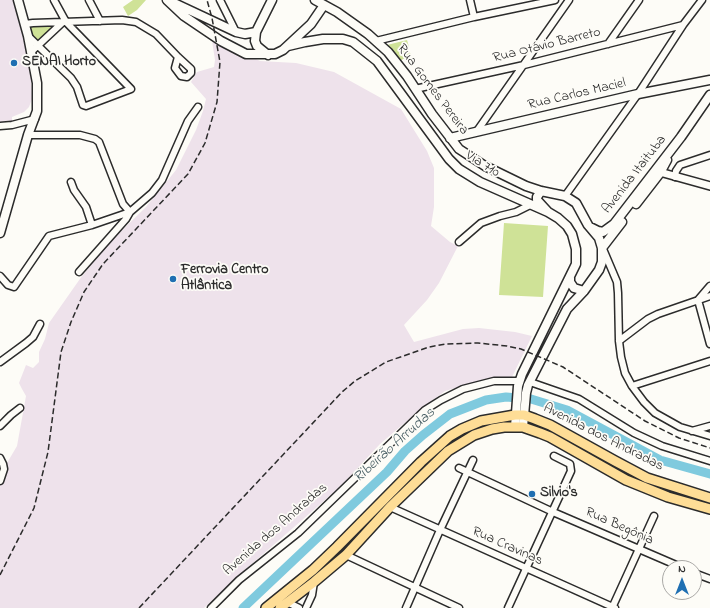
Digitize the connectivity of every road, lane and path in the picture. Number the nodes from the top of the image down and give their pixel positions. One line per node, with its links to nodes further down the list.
1 (18, 0): 17 (main road)
2 (54, 0): 16 (street)
3 (89, 0): 15 (street)
4 (167, 0): 19 (main road); 27 (main road)
5 (220, 0): 19 (street)
6 (272, 0): 20 (main road)
7 (315, 0): 13 (main road, Rua Gomes Pereira)
8 (470, 0): 14 (street)
9 (555, 0): 14 (street)
10 (569, 0): 29 (street)
11 (639, 0): 23 (street)
12 (702, 0): 18 (street)
13 (326, 2): 22 (main road, Rua Gomes Pereira); 25 (main road)
14 (474, 18): 22 (street)
15 (100, 21): 16 (street); 28 (street)
16 (64, 22): 17 (street); 24 (street); 24 (street)
17 (25, 24): 21 (main road)
18 (683, 25): 23 (street, Rua Otávio Barreto); 32 (street)
19 (236, 32): 20 (main road)
20 (256, 32): 27 (main road)
21 (28, 36): 24 (street); 26 (main road)
22 (376, 41): 31 (main road, Rua Gomes Pereira)
23 (608, 44): 29 (street, Rua Otávio Barreto)
24 (38, 45): 26 (street)
25 (288, 46): 27 (main road); 47 (main road, Via 710)
26 (31, 52): 35 (main road)
27 (268, 55)
28 (178, 57)
29 (524, 65): 31 (street, Rua Otávio Barreto); 37 (street)
30 (710, 80): 32 (main road, Rua Carlos Maciel)
31 (416, 89): 39 (main road, Rua Gomes Pereira)
32 (638, 94): 37 (main road, Rua Carlos Maciel); 46 (street)
33 (710, 95): 41 (main road, Avenida Itaituba)
34 (198, 107): 50 (street)
35 (35, 119): 36 (street); 38 (main road)
36 (0, 126)
37 (477, 131): 39 (main road, Rua Carlos Maciel)
38 (28, 135): 50 (street); 54 (main road)
39 (450, 138): 45 (main road, Rua Gomes Pereira)
40 (710, 155): 42 (street)
41 (657, 172): 42 (street); 53 (main road, Avenida Itaituba); 56 (main road, Avenida Itaituba)
42 (675, 177): 44 (street)
43 (71, 182): 52 (street)
44 (710, 186)
45 (541, 191): 46 (main road, Rua Gomes Pereira); 51 (main road)
46 (565, 196): 53 (main road, Rua Gomes Pereira)
47 (518, 199): 48 (main road, Via 710); 49 (street)
48 (530, 205): 49 (street); 51 (main road, Via 710)
49 (520, 209): 55 (street)
50 (130, 212): 52 (street); 58 (street)
51 (548, 212): 61 (main road)
52 (92, 225): 60 (street)
53 (588, 225): 56 (main road, Rua Gomes Pereira)
54 (0, 233)
55 (458, 242)
56 (602, 248): 57 (main road); 59 (street)
57 (599, 270): 59 (street); 63 (main road)
58 (79, 272)
59 (613, 274): 67 (street)
60 (0, 276)
61 (570, 278): 63 (main road); 71 (main road)
62 (710, 286): 65 (street)
63 (584, 291): 71 (main road)
64 (710, 296): 65 (street)
65 (698, 300): 67 (street); 68 (street)
66 (40, 324): 70 (street)
67 (619, 342): 72 (street)
68 (710, 344)
69 (710, 361): 72 (street)
70 (0, 362)
71 (524, 384): 74 (main road); 83 (street, Avenida dos Andradas); 100 (street, Avenida dos Andradas)
72 (632, 386): 78 (street)
73 (20, 408): 75 (street)
74 (520, 413): 77 (main road); 87 (main road, Avenida dos Andradas); 101 (main road)
75 (0, 426)
76 (710, 426): 78 (street)
77 (519, 427): 88 (main road, Avenida dos Andradas); 89 (main road, Avenida dos Andradas)
78 (691, 431): 79 (street)
79 (710, 436)
80 (554, 456): 90 (street)
81 (0, 458): 86 (street)
82 (473, 460): 85 (street)
83 (710, 461)
84 (459, 468): 85 (street, Rua Begônia)
85 (468, 472): 90 (street, Rua Begônia); 92 (street)
86 (0, 481)
87 (710, 498)
88 (390, 507): 92 (street, Rua Cravinas); 94 (main road, Avenida dos Andradas)
89 (710, 509)
90 (553, 512): 93 (street, Rua Begônia); 96 (street)
91 (654, 516): 93 (street)
92 (440, 530): 96 (street, Rua Cravinas); 98 (street)
93 (639, 550): 95 (street, Rua Begônia); 107 (street)
94 (346, 556): 97 (main road, Avenida dos Andradas); 98 (street)
95 (663, 560)
96 (527, 568): 106 (street); 107 (street, Rua Cravinas)
97 (314, 582): 99 (main road, Avenida dos Andradas); 103 (street)
98 (415, 588): 104 (street); 105 (street)
99 (284, 605): 102 (street)
100 (211, 608)
101 (266, 608)
102 (299, 608)
103 (306, 608)
104 (406, 608)
105 (459, 608)
106 (508, 608)
107 (613, 608)

